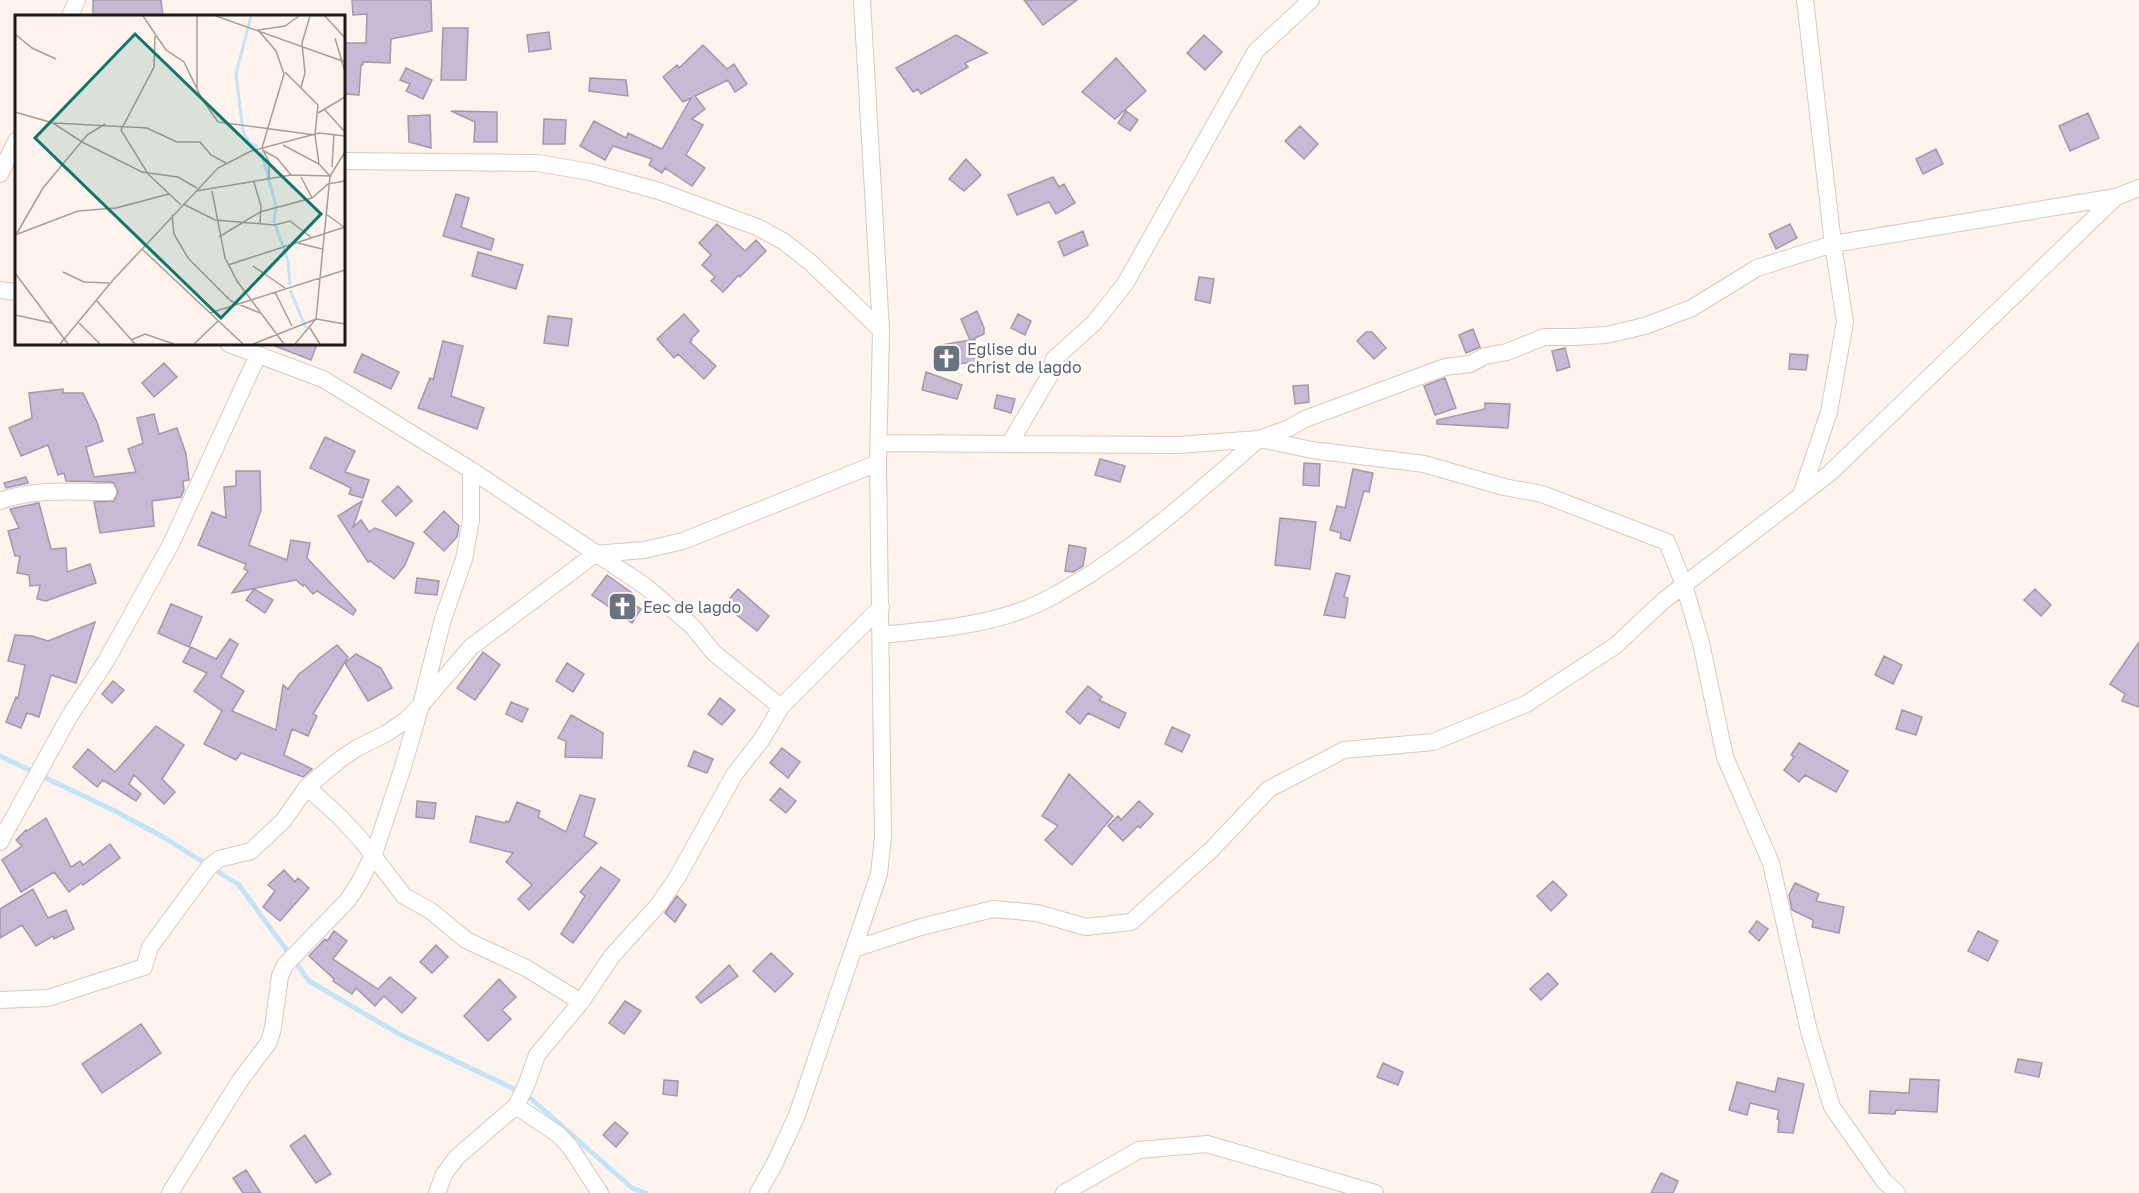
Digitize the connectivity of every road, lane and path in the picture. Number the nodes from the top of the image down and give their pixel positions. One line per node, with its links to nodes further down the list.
1 (77, 0): 5 (street)
2 (862, 0): 16 (street)
3 (1311, 0): 21 (street)
4 (1805, 0): 13 (street)
5 (70, 15)
6 (15, 143): 9 (street)
7 (345, 161): 16 (street)
8 (15, 172): 10 (street)
9 (0, 174)
10 (0, 184)
11 (2139, 188): 12 (street)
12 (2116, 197): 13 (street); 25 (street)
13 (1833, 244): 19 (street); 25 (street)
14 (0, 290): 15 (street)
15 (15, 292)
16 (881, 330): 20 (street)
17 (232, 345): 18 (street)
18 (258, 355): 23 (street); 34 (street)
19 (1259, 439): 21 (street); 28 (street); 30 (street)
20 (879, 443): 21 (street); 22 (street)
21 (1010, 443)
22 (878, 463): 27 (street); 29 (street)
23 (471, 471): 27 (street); 31 (street)
24 (108, 492): 26 (street)
25 (1801, 495): 28 (street)
26 (0, 501)
27 (595, 554): 31 (street); 32 (street)
28 (1684, 585): 36 (street); 46 (street)
29 (881, 608): 30 (street); 32 (street)
30 (881, 635): 36 (street)
31 (421, 705): 33 (street); 35 (street)
32 (781, 707): 38 (street)
33 (307, 787): 35 (street); 37 (street)
34 (0, 842)
35 (374, 854): 38 (street); 40 (street)
36 (854, 949): 43 (street)
37 (0, 1000)
38 (581, 1002): 39 (street)
39 (516, 1106): 41 (street); 42 (street)
40 (170, 1193)
41 (437, 1193)
42 (600, 1193)
43 (758, 1193)
44 (1064, 1193): 45 (street)
45 (1375, 1193)
46 (1897, 1193)

